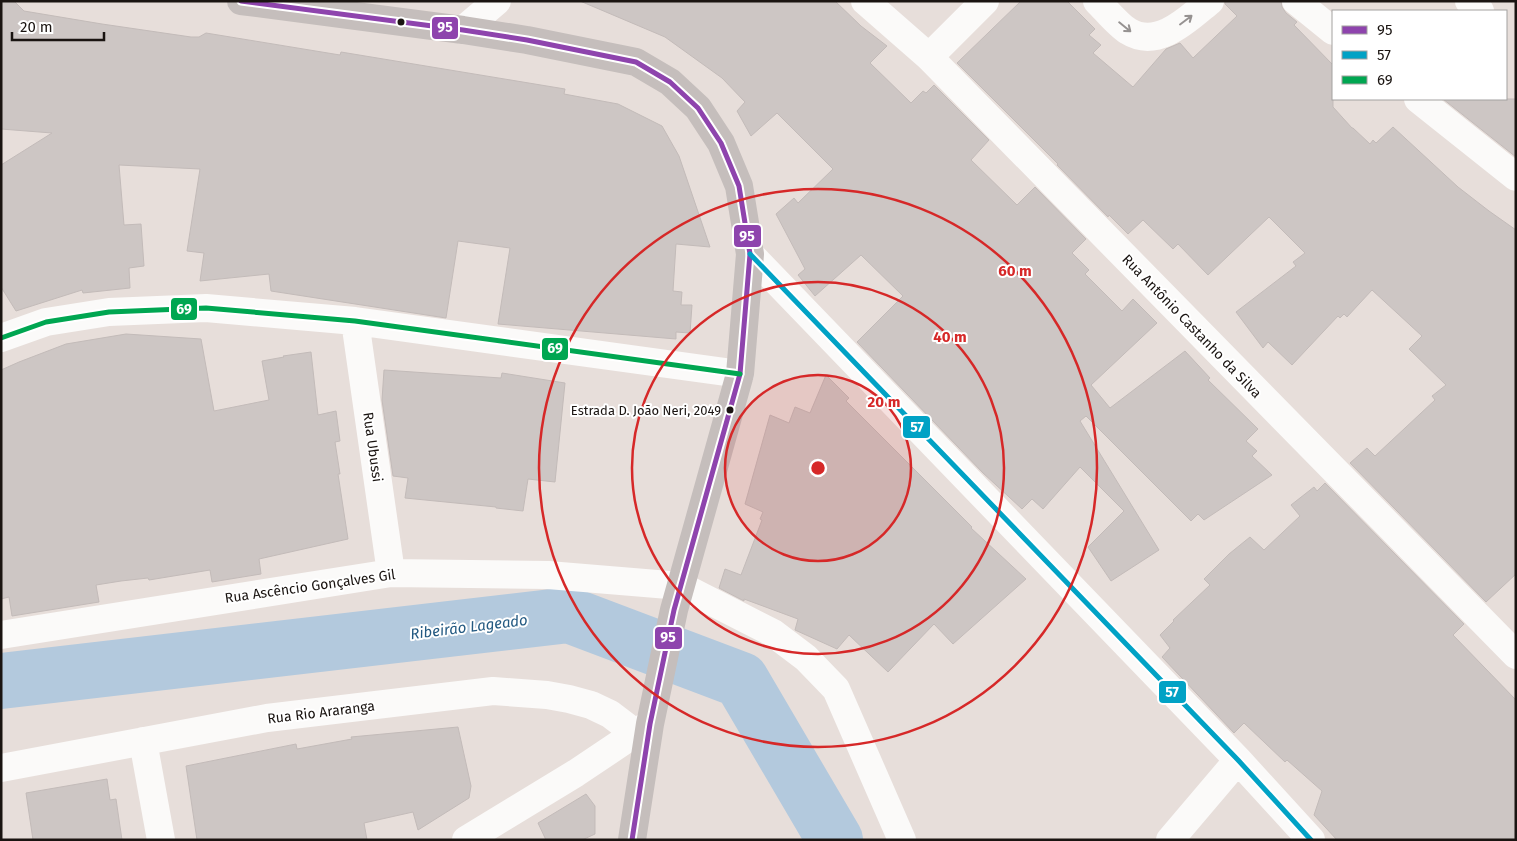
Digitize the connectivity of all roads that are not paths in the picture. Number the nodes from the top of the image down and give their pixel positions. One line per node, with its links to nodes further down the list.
1 (240, 1): 10 (main road)
2 (498, 1): 10 (street)
3 (864, 1): 12 (street, Rua Antônio Castanho da Silva)
4 (985, 1): 12 (street)
5 (1097, 1): 6 (street, one-way to 6)
6 (1210, 1)
7 (1296, 1): 11 (street)
8 (1469, 1): 9 (street)
9 (1479, 10)
10 (463, 30): 15 (main road)
11 (1332, 30)
12 (929, 58): 22 (street, Rua Antônio Castanho da Silva)
13 (1419, 100): 14 (street)
14 (1516, 177)
15 (750, 254): 18 (main road); 25 (street)
16 (355, 321): 17 (street); 18 (street); 19 (street, Rua Ubussi)
17 (1, 338)
18 (740, 374): 20 (main road)
19 (391, 573): 20 (street, Rua Ascêncio Gonçalves Gil); 21 (street, Rua Ascêncio Gonçalves Gil)
20 (677, 598): 23 (main road); 30 (street)
21 (1, 635)
22 (1516, 655)
23 (646, 720): 24 (street, Rua Rio Araranga); 28 (street); 29 (main road)
24 (143, 741): 26 (street, Rua Rio Araranga); 27 (street)
25 (1238, 760): 31 (street); 32 (street)
26 (1, 768)
27 (161, 840)
28 (466, 840)
29 (632, 840)
30 (902, 840)
31 (1170, 840)
32 (1311, 840)

